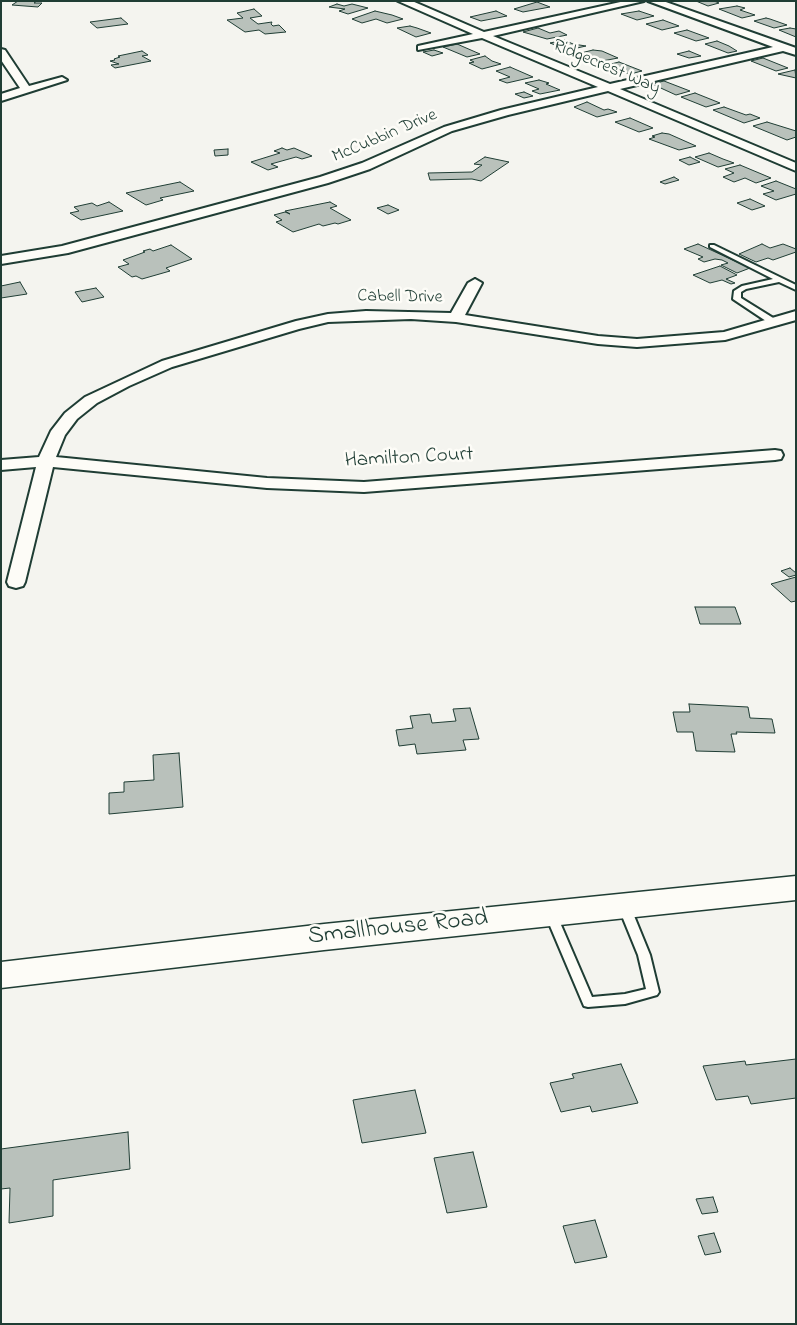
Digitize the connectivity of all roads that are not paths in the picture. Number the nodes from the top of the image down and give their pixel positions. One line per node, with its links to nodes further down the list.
1 (403, 1): 4 (street, Ridgecrest Way)
2 (639, 1): 4 (street)
3 (653, 1): 6 (street)
4 (480, 34): 5 (street); 10 (street, Ridgecrest Way)
5 (422, 48)
6 (782, 48): 8 (street); 10 (street, McCubbin Drive)
7 (1, 52): 11 (street)
8 (796, 52)
9 (62, 80): 11 (street)
10 (608, 88): 13 (street, Ridgecrest Way); 15 (street, McCubbin Drive)
11 (18, 94): 12 (street)
12 (1, 98)
13 (796, 167)
14 (712, 246): 16 (lane)
15 (1, 260)
16 (779, 280): 18 (lane); 21 (lane)
17 (475, 284): 20 (street)
18 (796, 288)
19 (796, 315): 21 (street, Cabell Drive)
20 (456, 318): 21 (street, Cabell Drive); 23 (street, Cabell Drive)
21 (775, 323)
22 (775, 455): 23 (street, Hamilton Court)
23 (46, 461): 24 (street, Hamilton Court); 25 (street, Cabell Drive)
24 (1, 465)
25 (16, 582)
26 (796, 888): 27 (street, Smallhouse Road)
27 (624, 906): 28 (street, Smallhouse Road); 28 (lane)
28 (551, 913): 29 (street, Smallhouse Road)
29 (1, 975)

